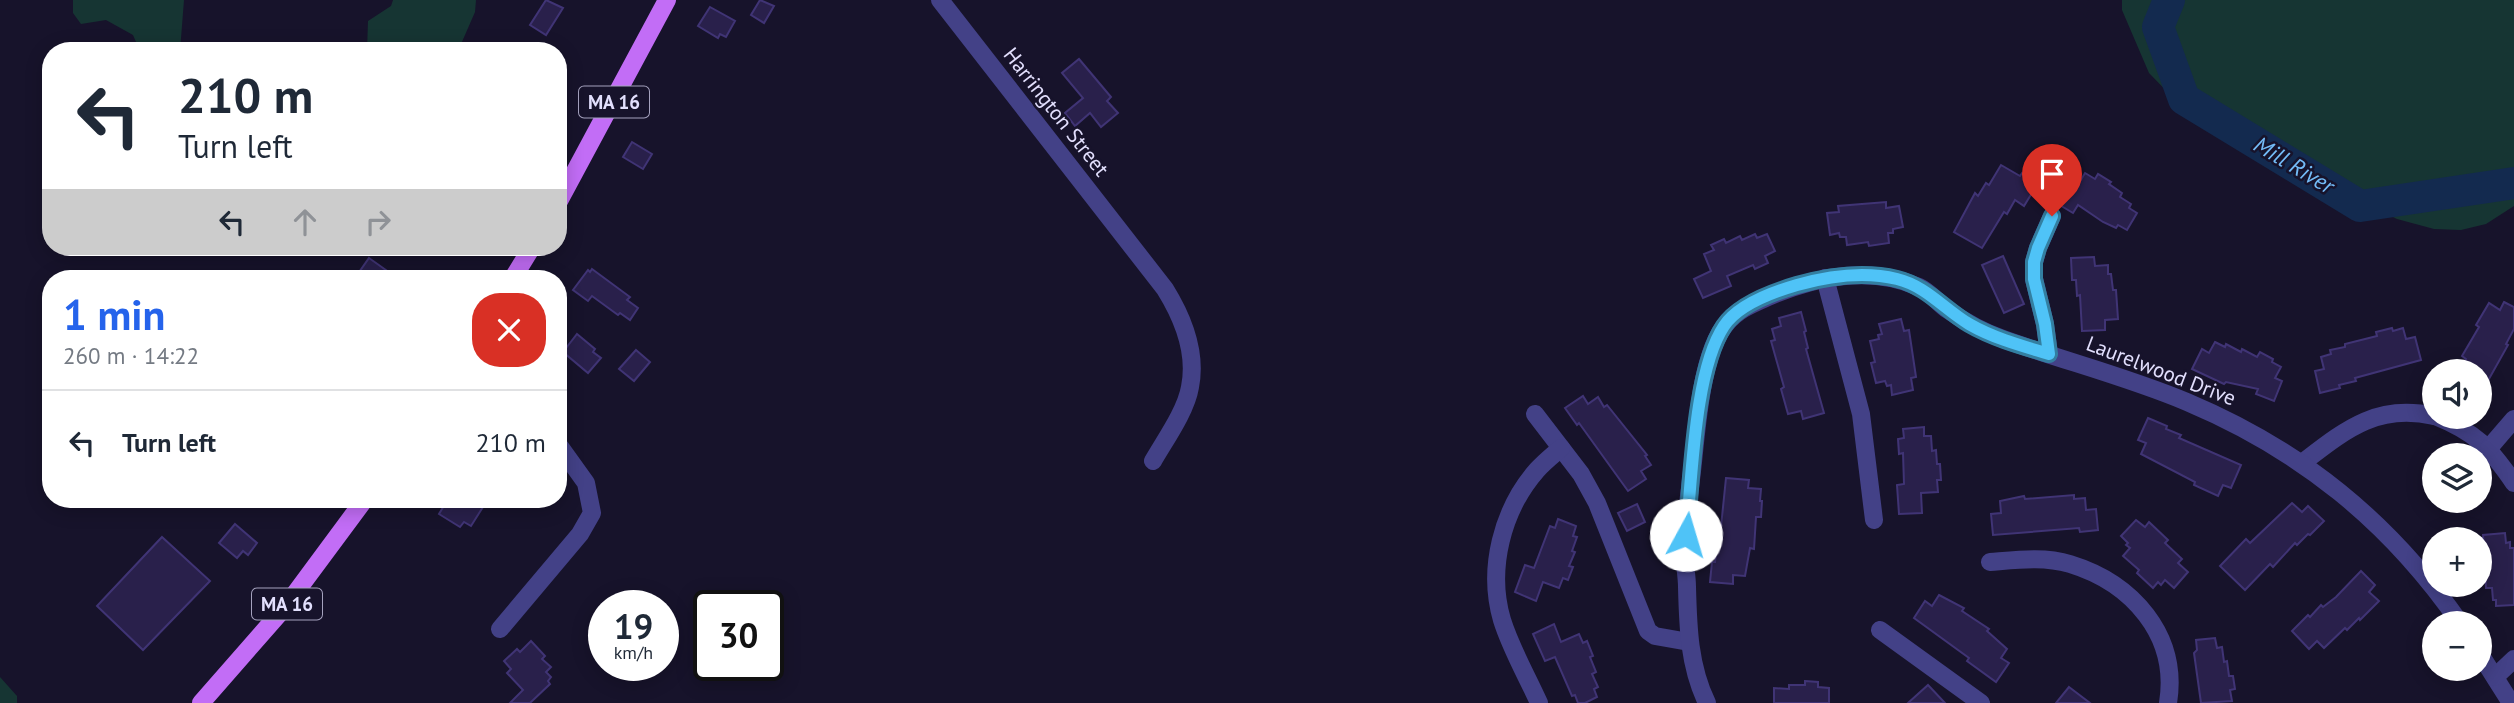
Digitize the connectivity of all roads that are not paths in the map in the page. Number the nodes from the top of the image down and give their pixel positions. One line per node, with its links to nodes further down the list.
1 (667, 0): 3 (main road, MA 16)
2 (940, 0): 16 (street, Harrington Street)
3 (567, 186)
4 (2052, 216): 6 (street)
5 (1825, 278): 6 (street, Laurelwood Drive); 20 (street); 25 (street, Laurelwood Drive)
6 (2049, 354): 17 (street, Laurelwood Drive)
7 (1535, 414): 13 (street)
8 (2422, 414): 17 (street)
9 (2514, 419): 12 (street)
10 (2464, 429): 11 (street)
11 (2482, 443)
12 (2492, 445)
13 (1561, 448): 25 (street); 30 (street)
14 (2492, 452): 18 (street)
15 (567, 457): 23 (street)
16 (1153, 461)
17 (2302, 463): 22 (street, Laurelwood Drive)
18 (2514, 483)
19 (358, 508): 29 (main road, MA 16)
20 (1874, 520)
21 (1990, 562): 33 (street)
22 (2451, 611)
23 (500, 629)
24 (1880, 630): 32 (street)
25 (1689, 642): 31 (street, Laurelwood Drive)
26 (2514, 659): 28 (street)
27 (2492, 672): 28 (street)
28 (2495, 677): 34 (street)
29 (201, 703)
30 (1539, 703)
31 (1707, 703)
32 (1981, 703)
33 (2168, 703)
34 (2511, 703)

